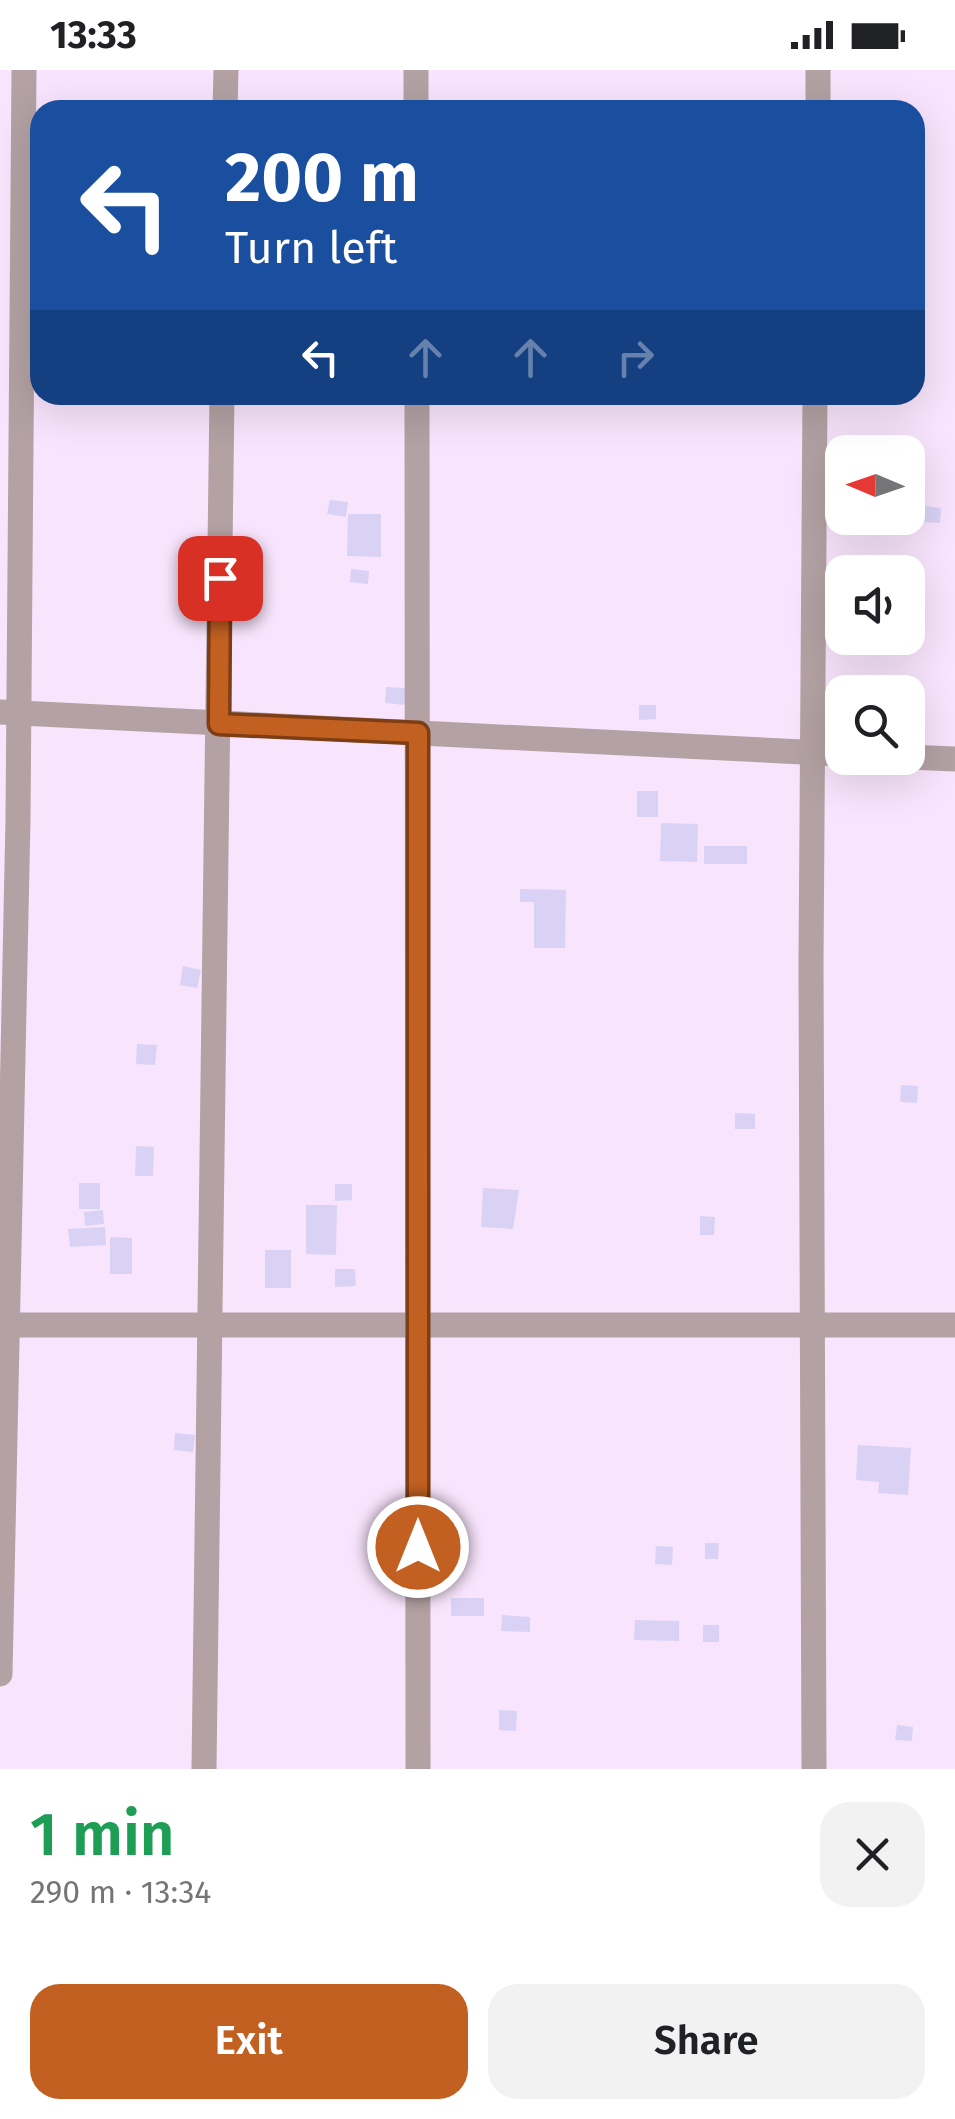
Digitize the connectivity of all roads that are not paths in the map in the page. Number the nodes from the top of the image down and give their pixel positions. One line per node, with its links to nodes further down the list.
1 (24, 70): 11 (street)
2 (226, 70): 5 (street)
3 (416, 70): 6 (street)
4 (818, 70): 7 (street)
5 (225, 100)
6 (416, 100)
7 (818, 100)
8 (222, 405): 12 (street)
9 (417, 405): 13 (street)
10 (815, 405): 14 (street)
11 (10, 713): 12 (street); 18 (street)
12 (219, 724): 13 (street); 19 (street)
13 (418, 733): 14 (street); 20 (street)
14 (812, 752): 15 (street); 21 (street)
15 (825, 753)
16 (925, 758): 17 (street)
17 (955, 760)
18 (4, 1325): 19 (street); 23 (street)
19 (212, 1325): 20 (street); 24 (street)
20 (418, 1325): 21 (street); 25 (street)
21 (812, 1325): 22 (street); 26 (street)
22 (955, 1325)
23 (0, 1674)
24 (204, 1769)
25 (418, 1769)
26 (814, 1769)

